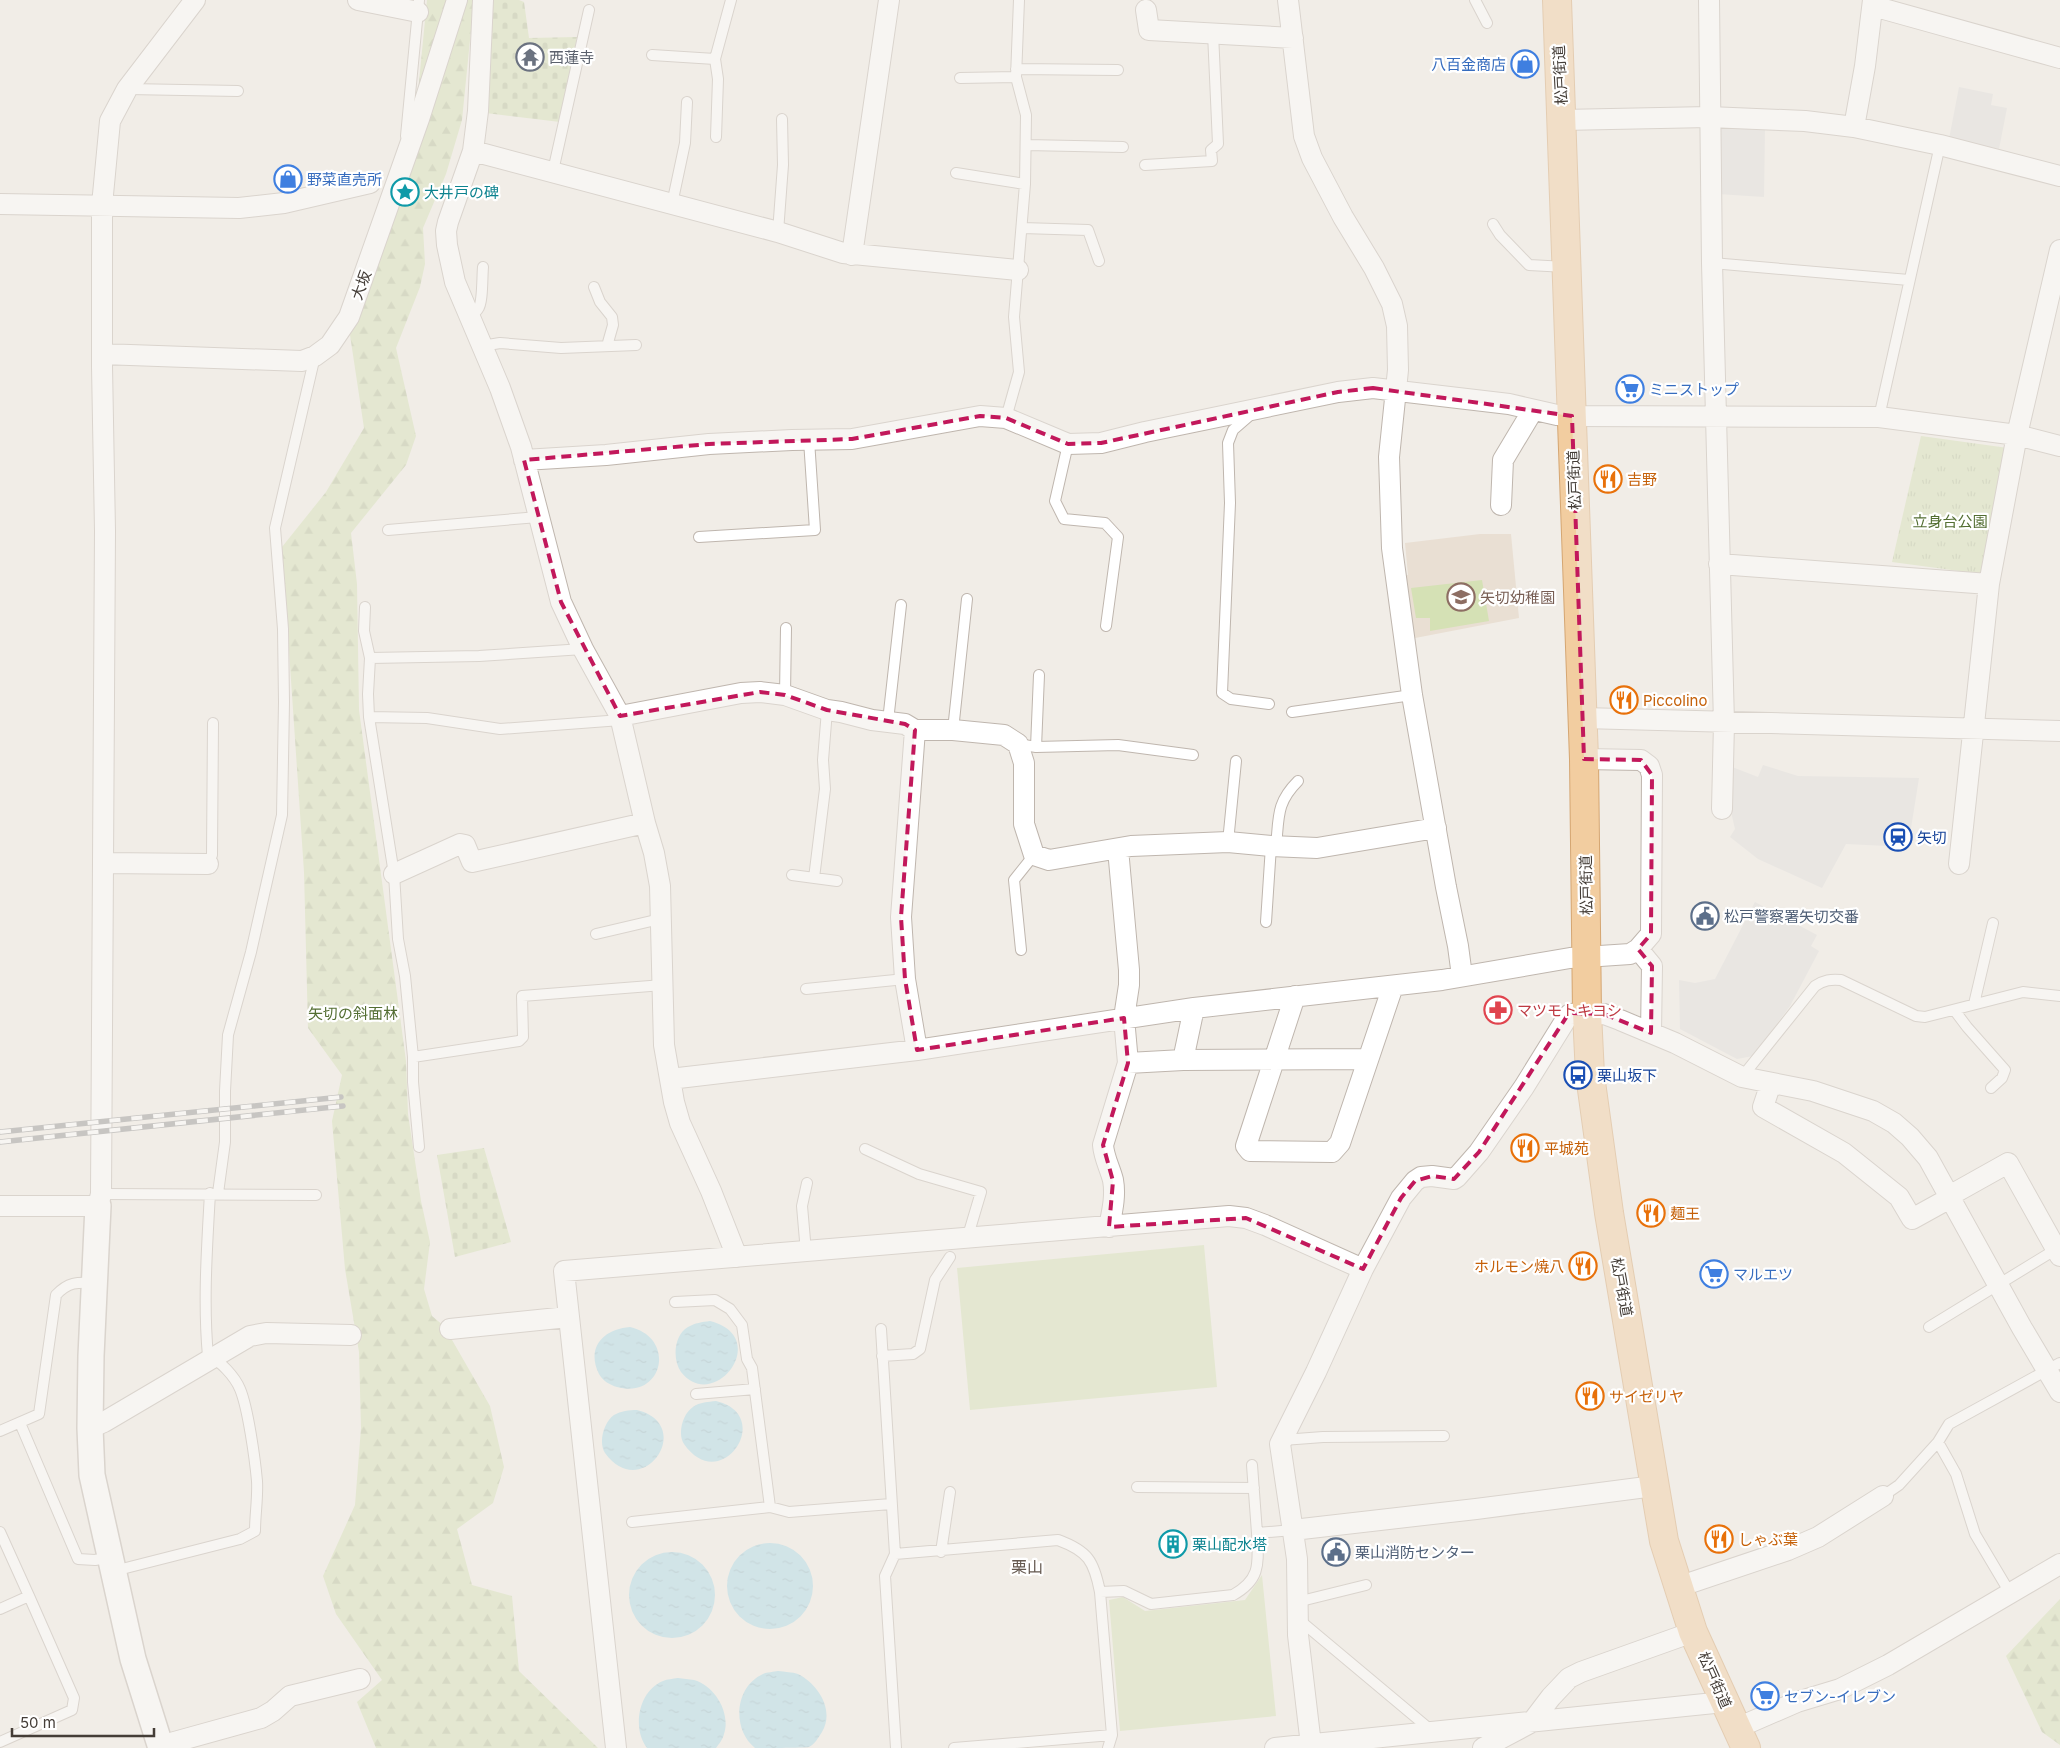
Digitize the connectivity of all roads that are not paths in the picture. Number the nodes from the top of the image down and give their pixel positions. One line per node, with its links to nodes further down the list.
1 (195, 0): 25 (street)
2 (358, 0): 13 (street)
3 (457, 0): 37 (street, 大坂)
4 (483, 0): 36 (street)
5 (731, 0): 21 (lane)
6 (888, 0): 51 (street)
7 (1019, 0): 23 (lane)
8 (1288, 0): 18 (street)
9 (1476, 0): 16 (lane)
10 (1557, 0): 30 (main road, 松戸街道)
11 (1709, 0): 28 (street)
12 (1873, 3): 20 (street); 31 (street)
13 (419, 6): 37 (lane)
14 (589, 10): 39 (lane)
15 (1146, 10): 17 (street)
16 (1487, 23)
17 (1213, 33): 18 (street); 38 (lane)
18 (1293, 38): 65 (street)
19 (652, 55): 21 (lane)
20 (2060, 58)
21 (715, 60): 32 (lane)
22 (1118, 70): 23 (lane)
23 (1016, 73): 24 (lane); 33 (lane)
24 (960, 78)
25 (127, 89): 26 (lane); 46 (street)
26 (238, 91)
27 (686, 102): 45 (lane)
28 (1709, 117): 30 (street); 31 (street); 53 (street)
29 (782, 118): 49 (lane)
30 (1562, 120): 55 (main road, 松戸街道)
31 (1854, 127): 34 (street)
32 (716, 137)
33 (1026, 145): 35 (lane); 43 (lane)
34 (1940, 145): 41 (street); 57 (lane)
35 (1123, 147)
36 (473, 151): 39 (street); 59 (street)
37 (406, 157): 64 (street, 大坂)
38 (1145, 165)
39 (552, 172): 45 (street)
40 (956, 173): 43 (lane)
41 (2060, 176)
42 (370, 184): 46 (street)
43 (1025, 184): 48 (lane)
44 (0, 204): 46 (street)
45 (672, 204): 49 (street)
46 (102, 205): 63 (street)
47 (1493, 224): 55 (lane)
48 (1022, 228): 52 (lane); 56 (lane)
49 (778, 232): 51 (street)
50 (2060, 250): 72 (street)
51 (852, 255): 56 (street)
52 (1099, 261)
53 (1712, 263): 57 (lane); 69 (street)
54 (483, 267): 59 (lane)
55 (1567, 267): 68 (main road, 松戸街道)
56 (1018, 270): 71 (lane)
57 (1909, 280): 70 (lane)
58 (594, 287): 62 (lane)
59 (469, 318): 61 (street)
60 (636, 345): 62 (lane)
61 (482, 346): 62 (lane); 76 (street)
62 (607, 346)
63 (102, 354): 64 (street, 大坂); 118 (street)
64 (314, 356): 158 (lane)
65 (1395, 390): 66 (street); 67 (street); 92 (street)
66 (1250, 410): 74 (street); 93 (lane)
67 (1534, 410): 68 (street); 77 (street)
68 (1572, 416): 69 (street); 98 (main road, 松戸街道)
69 (1717, 416): 70 (street); 81 (street)
70 (1879, 417): 72 (street)
71 (1006, 418): 73 (street); 74 (street)
72 (2017, 435): 75 (street); 82 (street)
73 (810, 440): 76 (street); 80 (lane)
74 (1068, 444): 86 (lane)
75 (2060, 446)
76 (524, 460): 78 (street)
77 (1501, 506)
78 (538, 517): 79 (lane); 88 (street)
79 (388, 530)
80 (699, 537)
81 (1719, 564): 82 (street); 101 (street)
82 (1989, 584): 102 (street)
83 (967, 599): 104 (lane)
84 (901, 605): 99 (lane)
85 (364, 607): 89 (lane)
86 (1106, 626)
87 (786, 628): 91 (lane)
88 (583, 649): 89 (lane); 97 (street)
89 (370, 658): 96 (lane)
90 (1039, 675): 106 (lane)
91 (786, 695): 94 (street); 97 (street)
92 (1412, 695): 95 (lane); 113 (street)
93 (1269, 704)
94 (827, 710): 99 (street); 123 (lane)
95 (1292, 712)
96 (369, 718): 97 (lane); 121 (lane)
97 (621, 718): 112 (street)
98 (1583, 718): 101 (street); 108 (main road, 松戸街道)
99 (888, 721): 103 (street)
100 (213, 723): 119 (lane)
101 (1724, 723): 102 (street); 111 (street)
102 (1973, 729): 105 (street); 120 (street)
103 (915, 730): 104 (street); 133 (street)
104 (953, 730): 106 (street)
105 (2060, 731)
106 (1027, 746): 107 (lane); 117 (street)
107 (1193, 755)
108 (1584, 759): 129 (street); 131 (main road, 松戸街道)
109 (1236, 761): 114 (lane)
110 (1298, 781): 115 (lane)
111 (1722, 809)
112 (645, 823): 121 (street); 125 (street)
113 (1436, 828): 115 (street); 132 (street)
114 (1228, 842): 115 (street); 116 (street)
115 (1274, 846): 126 (lane)
116 (1118, 849): 117 (street); 143 (street)
117 (1034, 855): 130 (lane)
118 (103, 863): 119 (street); 161 (street)
119 (208, 864)
120 (1959, 864)
121 (394, 874): 146 (lane)
122 (792, 875): 123 (lane)
123 (814, 878): 124 (lane)
124 (837, 881)
125 (660, 919): 128 (lane); 134 (street)
126 (1266, 922)
127 (1993, 923): 139 (lane)
128 (596, 934)
129 (1638, 949): 131 (street); 144 (street)
130 (1022, 950)
131 (1586, 956): 132 (street); 142 (main road, 松戸街道)
132 (1462, 976): 135 (street)
133 (905, 980): 136 (lane); 145 (street)
134 (663, 985): 146 (lane); 152 (street)
135 (1393, 986): 137 (street); 148 (street)
136 (806, 989)
137 (1295, 996): 140 (street); 147 (street)
138 (2060, 996): 139 (lane)
139 (1974, 1004): 141 (lane)
140 (1194, 1008): 143 (street); 149 (street)
141 (1956, 1011): 151 (lane); 154 (lane)
142 (1587, 1014): 144 (street); 169 (street); 191 (main road, 松戸街道)
143 (1124, 1018): 145 (street); 150 (street)
144 (1652, 1033): 151 (street)
145 (917, 1050): 152 (street)
146 (413, 1057): 155 (lane)
147 (1275, 1059): 148 (street); 148 (street); 149 (street)
148 (1368, 1059)
149 (1184, 1060): 150 (street)
150 (1128, 1063): 163 (street)
151 (1742, 1077): 153 (street)
152 (670, 1079): 167 (street)
153 (1771, 1082): 160 (street); 160 (street)
154 (1991, 1088)
155 (419, 1147)
156 (865, 1149): 164 (lane)
157 (807, 1183): 166 (lane)
158 (214, 1193): 159 (lane); 161 (lane); 179 (lane)
159 (316, 1195)
160 (1950, 1197): 165 (street); 171 (street)
161 (100, 1200): 162 (street); 170 (street)
162 (0, 1206)
163 (1109, 1227): 164 (street); 169 (street)
164 (968, 1239): 166 (street)
165 (2059, 1251): 171 (lane)
166 (806, 1252): 167 (street)
167 (737, 1257): 173 (street)
168 (950, 1257): 178 (lane)
169 (1362, 1269): 188 (street)
170 (94, 1284): 184 (lane); 185 (street)
171 (1997, 1284): 174 (lane); 180 (street)
172 (675, 1302): 181 (lane)
173 (568, 1317): 175 (street); 224 (street)
174 (1929, 1327)
175 (450, 1329)
176 (881, 1329): 178 (lane)
177 (350, 1335): 179 (street)
178 (882, 1356): 196 (lane)
179 (215, 1358): 185 (street); 204 (lane)
180 (2054, 1366): 182 (street); 189 (lane)
181 (755, 1389): 183 (lane); 197 (lane)
182 (2060, 1392)
183 (696, 1394)
184 (20, 1422): 186 (lane); 204 (lane)
185 (90, 1428): 204 (street)
186 (0, 1432)
187 (1444, 1436): 188 (lane)
188 (1282, 1440): 199 (street)
189 (1938, 1442): 195 (lane); 209 (lane)
190 (1252, 1465): 193 (lane)
191 (1654, 1486): 199 (street); 207 (main road, 松戸街道)
192 (1137, 1487): 193 (lane)
193 (1254, 1488): 201 (lane)
194 (950, 1492): 202 (lane)
195 (1883, 1496): 207 (street)
196 (891, 1504): 197 (lane); 203 (lane)
197 (770, 1507): 198 (lane)
198 (632, 1522)
199 (1293, 1530): 201 (lane); 212 (street)
200 (0, 1532): 210 (lane)
201 (1257, 1533): 208 (lane)
202 (941, 1552): 203 (lane); 208 (lane)
203 (895, 1554): 225 (lane)
204 (113, 1564): 223 (street)
205 (2060, 1564): 209 (street)
206 (1366, 1585): 212 (lane)
207 (1678, 1587): 213 (main road, 松戸街道)
208 (1100, 1592): 218 (lane)
209 (2010, 1593): 219 (street)
210 (29, 1596): 211 (lane); 220 (lane)
211 (0, 1609)
212 (1297, 1610): 217 (lane); 221 (street)
213 (1693, 1632): 215 (main road, 松戸街道); 216 (street)
214 (360, 1679): 223 (street)
215 (1724, 1702): 216 (street); 219 (main road, 松戸街道)
216 (1532, 1722): 217 (street); 222 (street)
217 (1435, 1733): 221 (street)
218 (1112, 1735): 226 (lane); 227 (lane)
219 (1741, 1738)
220 (0, 1742)
221 (1311, 1745): 228 (street)
222 (1494, 1746)
223 (160, 1747)
224 (616, 1748)
225 (896, 1748)
226 (954, 1748)
227 (1108, 1748)
228 (1275, 1748)

